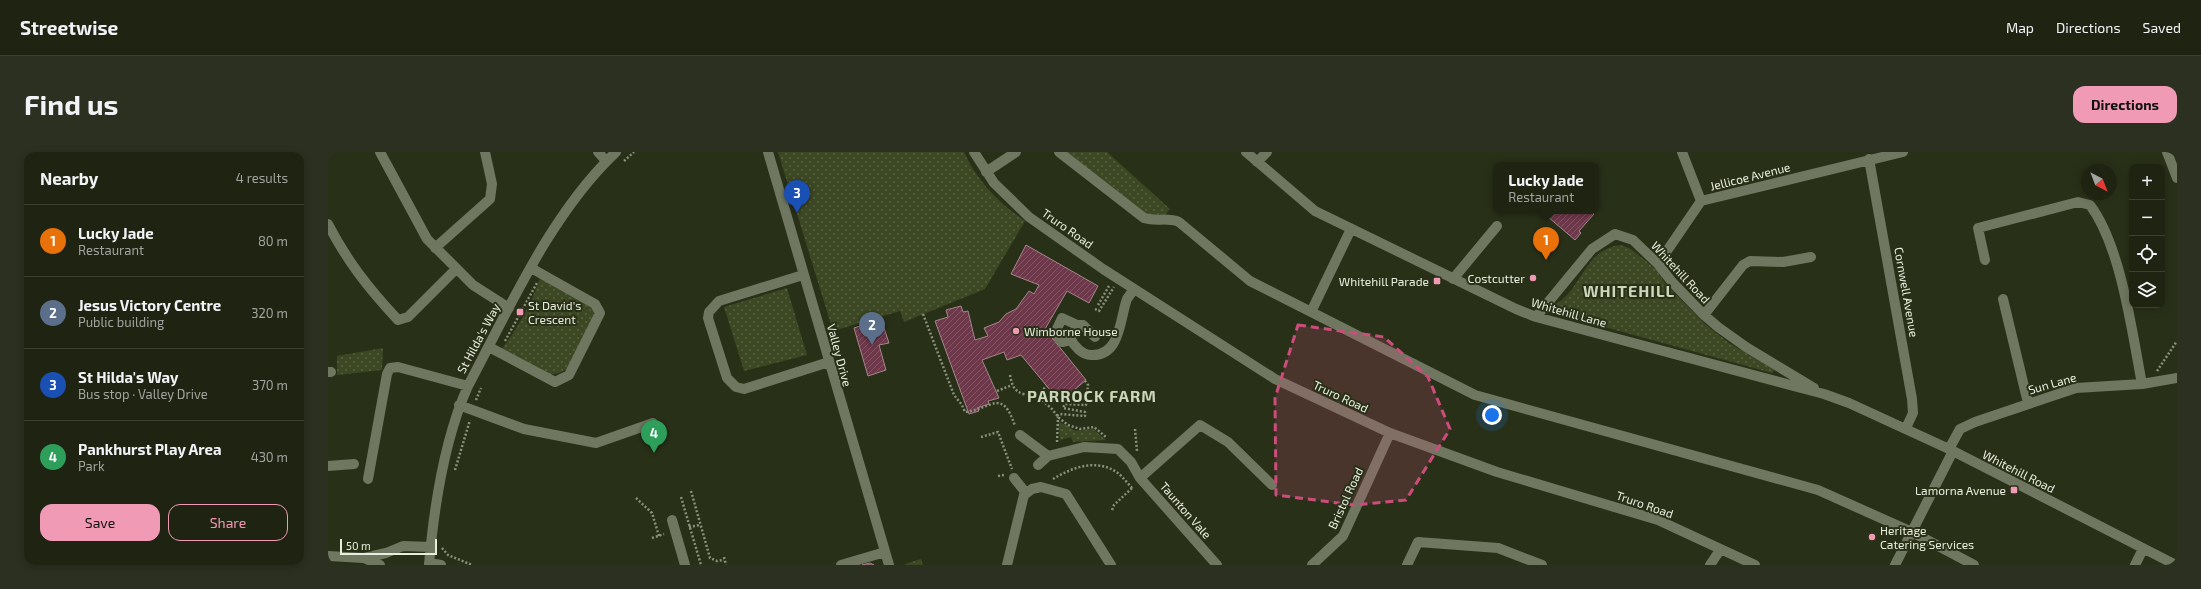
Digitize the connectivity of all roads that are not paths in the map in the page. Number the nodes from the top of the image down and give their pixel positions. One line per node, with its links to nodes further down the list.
1 (380, 152): 23 (street)
2 (485, 152): 23 (street)
3 (598, 152): 15 (street)
4 (616, 152): 15 (street, St Hilda's Way)
5 (768, 152): 29 (street, Valley Drive)
6 (974, 152): 17 (street, Truro Road)
7 (1016, 152): 17 (street)
8 (1059, 152): 34 (street)
9 (1246, 152): 16 (street, Whitehill Lane)
10 (1267, 152): 16 (street)
11 (1682, 152): 19 (street)
12 (1903, 152): 14 (street, Jellicoe Avenue)
13 (2167, 152): 18 (street)
14 (1869, 159): 19 (street, Jellicoe Avenue); 50 (street, Cornwell Avenue)
15 (606, 161): 27 (street, St Hilda's Way)
16 (1257, 162): 22 (street, Whitehill Lane)
17 (986, 172): 31 (street, Truro Road)
18 (2177, 178)
19 (1701, 201): 26 (street, Jellicoe Avenue)
20 (328, 224): 28 (street)
21 (1497, 226): 30 (street)
22 (1351, 229): 30 (street, Whitehill Lane); 34 (street)
23 (435, 248): 28 (street)
24 (1811, 257): 35 (street)
25 (1986, 260): 43 (street)
26 (1658, 264): 35 (street, Whitehill Road); 36 (street, Whitehill Road)
27 (530, 268): 33 (street, St Hilda's Way); 40 (street)
28 (456, 269): 33 (street)
29 (804, 275): 41 (street, Valley Drive); 41 (street)
30 (1453, 279): 36 (street, Whitehill Lane)
31 (1134, 289): 39 (street); 51 (street, Truro Road)
32 (2003, 299): 47 (street)
33 (509, 308): 40 (street, St Hilda's Way)
34 (1311, 312): 64 (street)
35 (1704, 315): 45 (street, Whitehill Road)
36 (1536, 317): 45 (street, Whitehill Lane)
37 (1078, 325): 38 (street); 39 (street); 39 (street)
38 (1095, 337)
39 (1071, 340)
40 (488, 347): 44 (street, St Hilda's Way)
41 (829, 362): 68 (street, Valley Drive)
42 (2177, 378): 43 (street, Sun Lane)
43 (2145, 383): 47 (street, Sun Lane)
44 (468, 386): 48 (street, St Hilda's Way); 60 (street)
45 (1824, 394): 46 (street, Whitehill Lane)
46 (1849, 403): 50 (street, Whitehill Road)
47 (2028, 403): 53 (street, Sun Lane)
48 (459, 405): 49 (street); 65 (street, St Hilda's Way)
49 (653, 423)
50 (1906, 428): 53 (street, Whitehill Road)
51 (1390, 433): 67 (street, Truro Road); 80 (street, Bristol Road)
52 (1020, 436): 54 (street)
53 (1951, 450): 64 (street); 66 (street, Whitehill Road)
54 (1048, 456): 56 (street); 59 (street)
55 (354, 464): 57 (street)
56 (1038, 465)
57 (328, 466)
58 (1014, 475): 62 (street)
59 (1138, 475): 61 (street); 79 (street, Taunton Vale)
60 (368, 480)
61 (1272, 485)
62 (1026, 493): 77 (street); 78 (street)
63 (672, 520): 74 (street)
64 (1912, 532): 85 (street); 86 (street)
65 (431, 547): 70 (street); 71 (street, St Hilda's Way)
66 (2143, 549): 87 (street); 88 (street, Whitehill Road)
67 (1720, 550): 83 (street); 84 (street, Truro Road)
68 (885, 552): 75 (street); 76 (street, Valley Drive)
69 (328, 556): 70 (street)
70 (364, 558): 72 (street)
71 (429, 564): 73 (street)
72 (380, 565)
73 (441, 565)
74 (685, 565)
75 (841, 565)
76 (889, 565)
77 (1007, 565)
78 (1112, 565)
79 (1217, 565)
80 (1312, 565)
81 (1407, 565): 82 (street)
82 (1542, 565)
83 (1710, 565)
84 (1755, 565)
85 (1895, 565)
86 (1974, 565)
87 (2135, 565)
88 (2176, 565)

